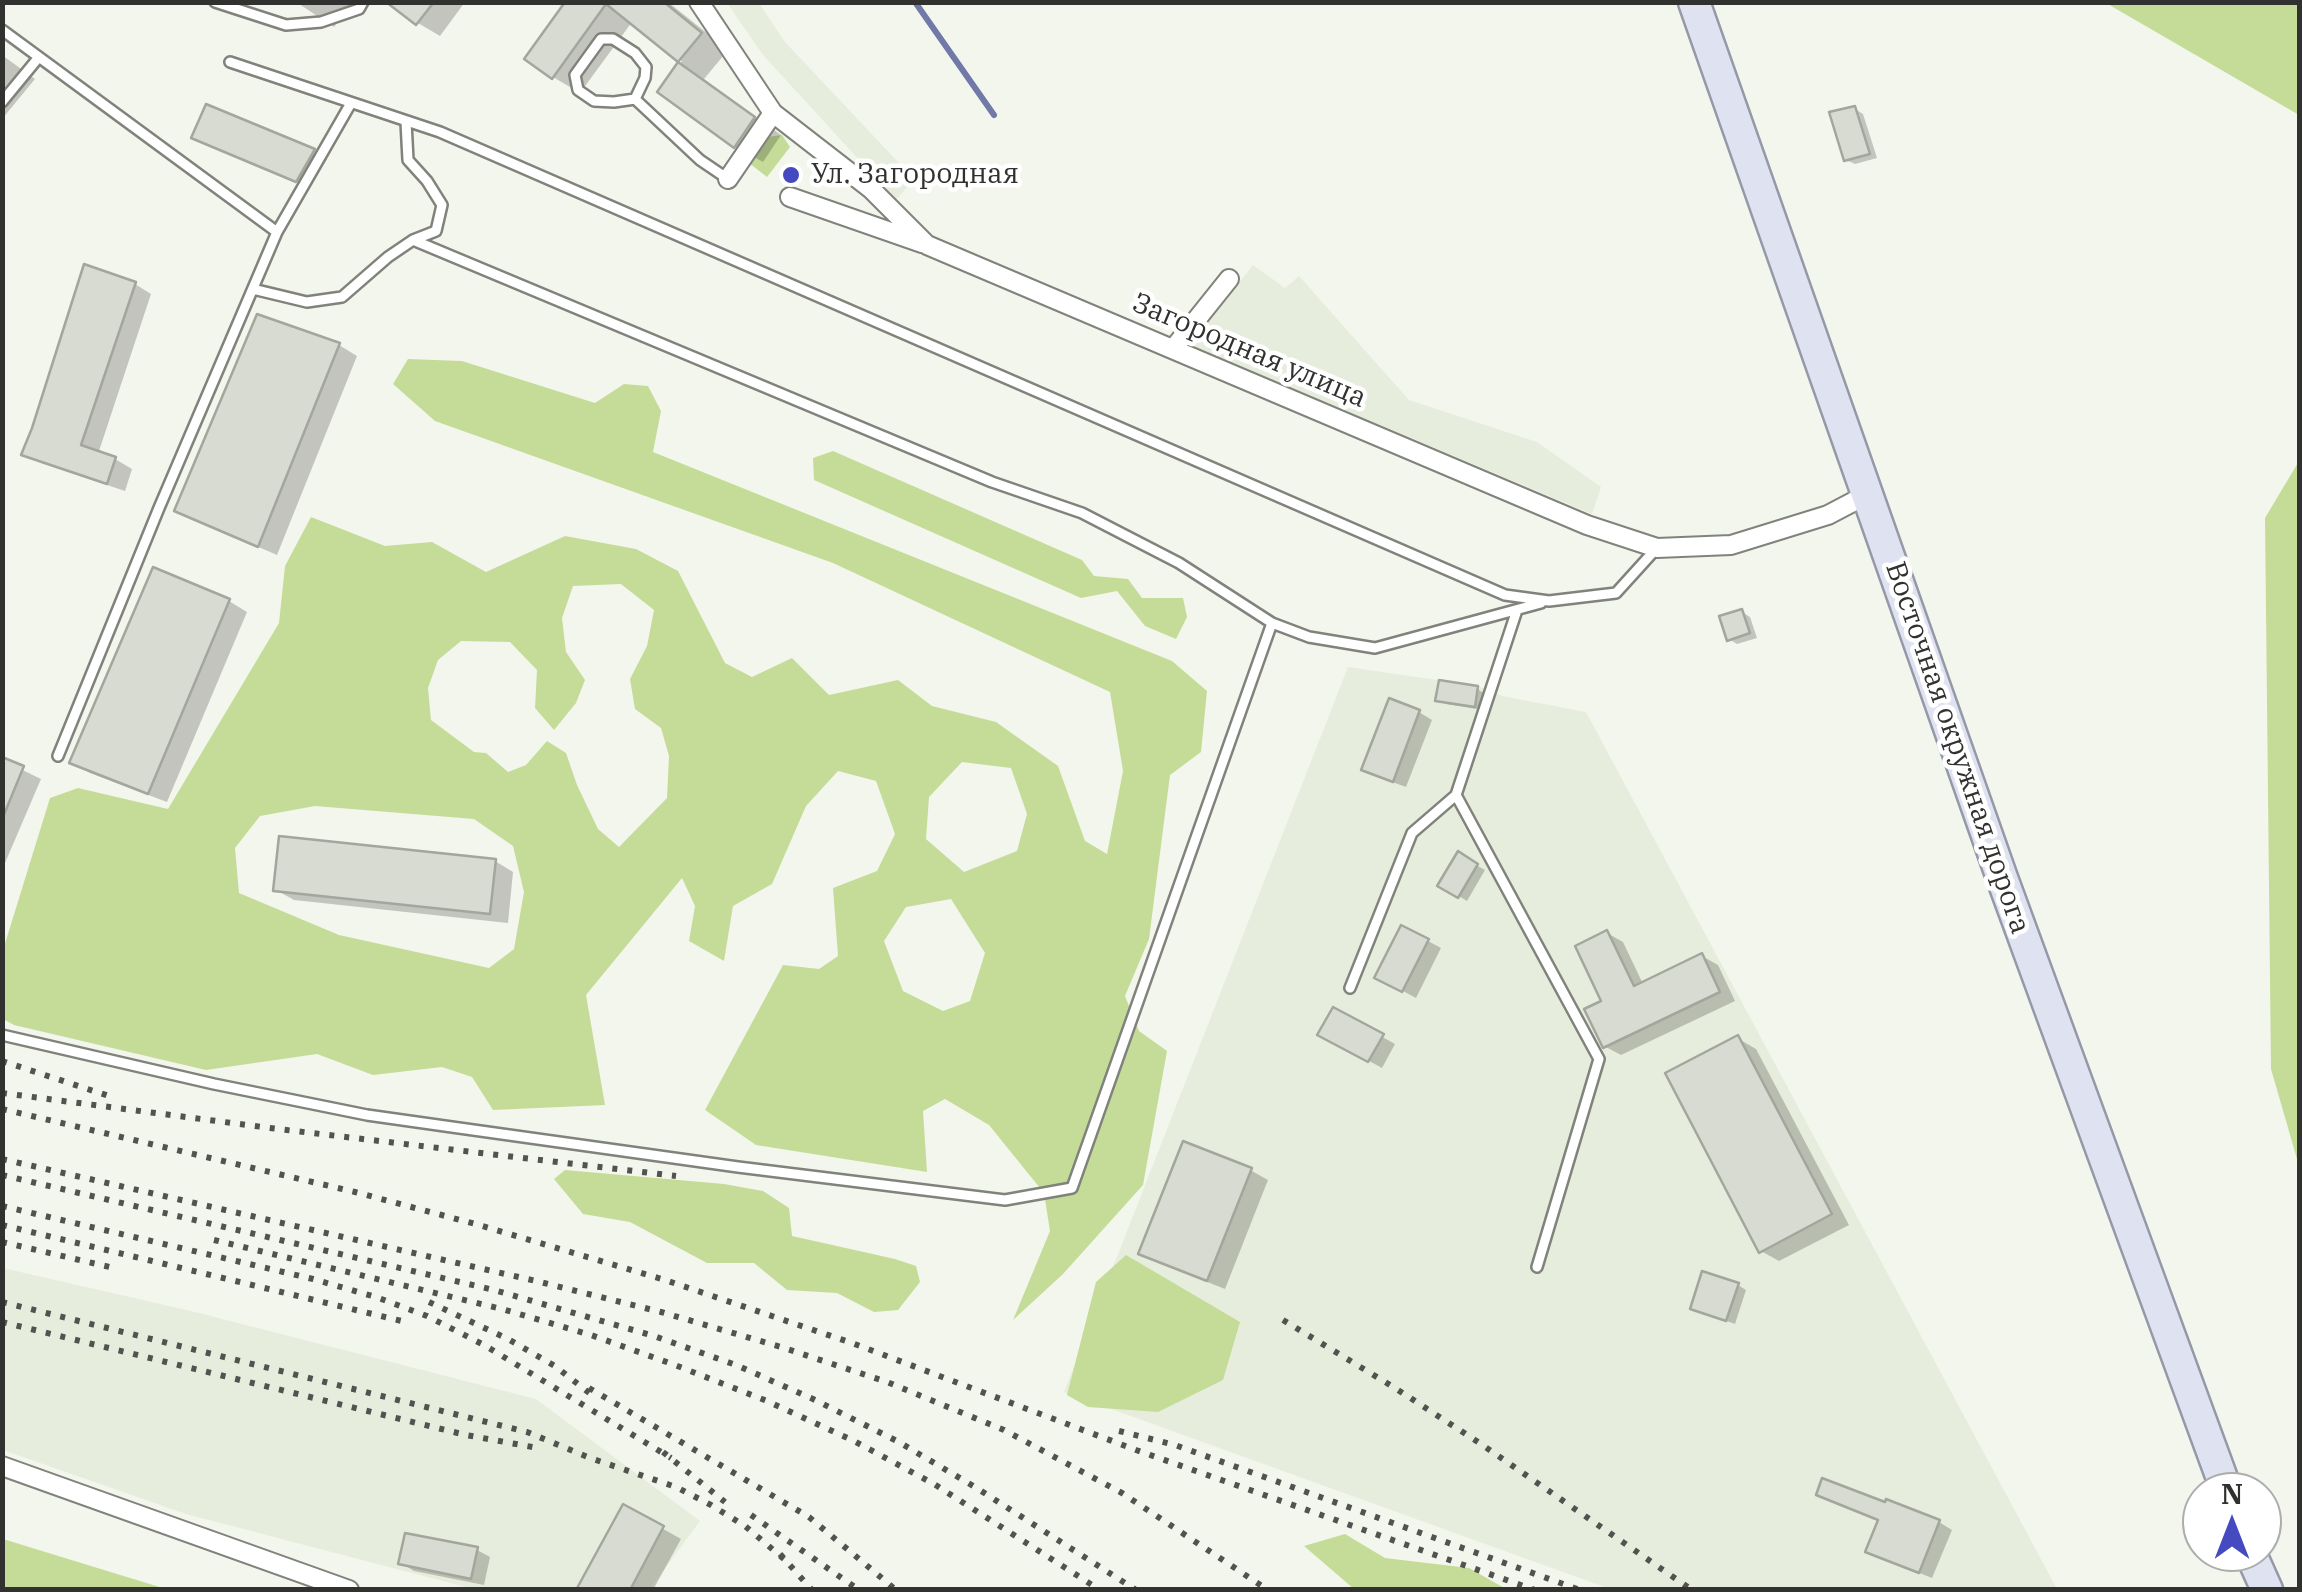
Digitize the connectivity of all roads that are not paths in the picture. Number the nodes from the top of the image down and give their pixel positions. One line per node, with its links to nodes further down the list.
1 (216, 2): 2 (lane)
2 (364, 2)
3 (699, 2): 11 (street, Загородная улица)
4 (1694, 2): 21 (main road, Восточная окружная дорога)
5 (2, 30): 6 (lane)
6 (39, 57): 9 (lane); 15 (lane)
7 (230, 62): 10 (lane)
8 (634, 98): 8 (lane); 13 (lane)
9 (2, 102)
10 (350, 104): 12 (lane); 15 (lane)
11 (773, 112): 13 (street); 17 (street, Загородная улица)
12 (406, 122): 16 (lane); 23 (lane)
13 (728, 179)
14 (790, 197): 17 (street)
15 (278, 232): 19 (lane)
16 (413, 240): 19 (lane); 25 (lane)
17 (927, 244): 20 (street, Загородная улица)
18 (1229, 279): 20 (street)
19 (253, 290): 26 (lane)
20 (1173, 349): 22 (street, Загородная улица)
21 (1868, 494): 22 (street, Загородная улица); 32 (main road, Восточная окружная дорога)
22 (1657, 548): 23 (lane)
23 (1549, 601): 24 (lane)
24 (1517, 610): 25 (lane); 27 (lane)
25 (1272, 623): 29 (lane)
26 (58, 756)
27 (1456, 795): 28 (lane); 30 (lane)
28 (1350, 988)
29 (2, 1035)
30 (1537, 1267)
31 (2, 1466): 33 (street)
32 (2220, 1472)
33 (349, 1590)

